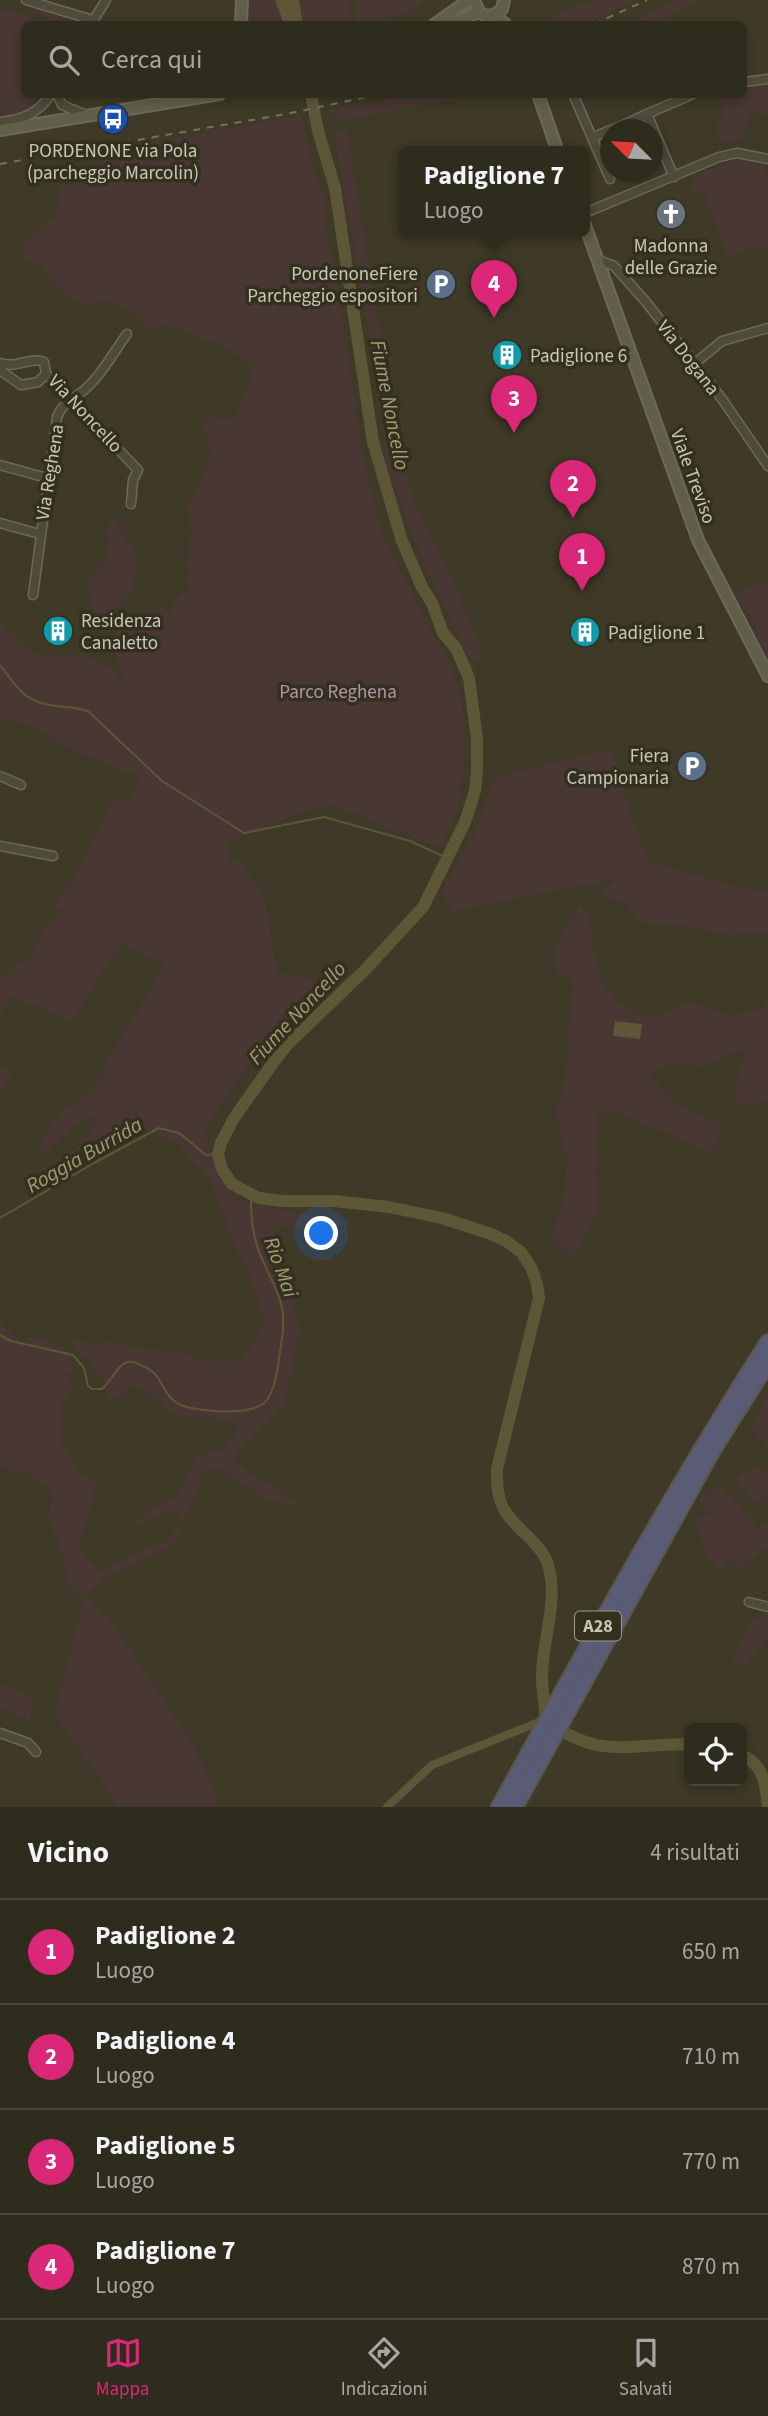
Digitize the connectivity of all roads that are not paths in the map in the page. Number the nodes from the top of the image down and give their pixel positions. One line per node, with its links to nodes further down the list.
1 (26, 0): 7 (street)
2 (106, 0): 8 (street)
3 (242, 0): 9 (main road)
4 (472, 0): 6 (main road); 10 (main road)
5 (500, 8): 6 (main road)
6 (479, 12): 11 (main road)
7 (89, 21)
8 (93, 21)
9 (241, 21)
10 (440, 21)
11 (458, 21)
12 (768, 79): 13 (street)
13 (747, 82)
14 (48, 98): 24 (street)
15 (59, 98): 21 (street)
16 (190, 98): 20 (main road)
17 (539, 98): 28 (main road)
18 (575, 98): 27 (street)
19 (684, 98): 22 (street)
20 (183, 99): 21 (main road)
21 (93, 114): 25 (main road)
22 (647, 114): 23 (street); 31 (street)
23 (636, 119)
24 (0, 122)
25 (0, 130)
26 (600, 135): 27 (street)
27 (592, 138): 29 (street)
28 (556, 146)
29 (600, 156)
30 (768, 159): 31 (street)
31 (674, 177): 32 (street)
32 (590, 211)
33 (589, 237): 34 (main road, Viale Treviso)
34 (598, 260): 38 (street, Via Dogana); 49 (main road, Viale Treviso)
35 (768, 328): 38 (street)
36 (127, 334): 41 (street, Via Reghena)
37 (0, 363): 40 (street, Via Noncello)
38 (694, 364): 43 (street, Via Dogana)
39 (0, 370): 40 (street)
40 (46, 374): 41 (street, Via Noncello)
41 (70, 398): 44 (street, Via Reghena); 45 (street, Via Noncello)
42 (0, 465): 44 (street)
43 (768, 466)
44 (47, 478): 47 (street, Via Reghena)
45 (131, 504)
46 (0, 523): 47 (street)
47 (40, 534): 48 (street, Via Reghena)
48 (33, 595)
49 (763, 660): 50 (main road, Viale Treviso)
50 (768, 676)
51 (0, 776): 52 (street)
52 (21, 785)
53 (0, 846): 54 (street)
54 (53, 856)
55 (768, 1342): 57 (highway, A28)
56 (768, 1363): 57 (highway, A28)
57 (707, 1449): 62 (highway, A28); 63 (highway, A28)
58 (749, 1602): 59 (street)
59 (768, 1607)
60 (0, 1732): 61 (street)
61 (36, 1752)
62 (499, 1807)
63 (515, 1807)

